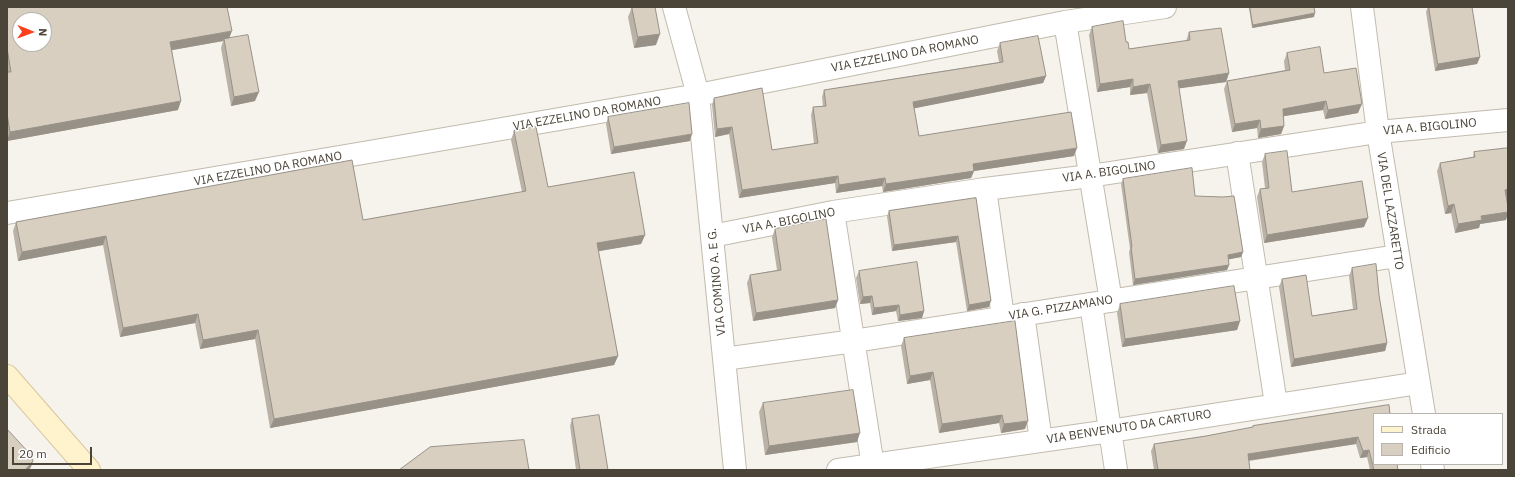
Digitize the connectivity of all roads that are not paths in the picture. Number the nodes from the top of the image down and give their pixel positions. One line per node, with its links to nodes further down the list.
1 (674, 7): 5 (street, VIA COMINO A. E G.)
2 (1165, 7): 4 (street, VIA EZZELINO DA ROMANO)
3 (1362, 7): 7 (street, VIA DEL LAZZARETTO)
4 (1065, 22): 5 (street, VIA EZZELINO DA ROMANO); 9 (street)
5 (698, 95): 12 (street, VIA EZZELINO DA ROMANO); 13 (street, VIA COMINO A. E G.)
6 (1508, 120): 7 (street, VIA A. BIGOLINO)
7 (1378, 132): 8 (street, VIA A. BIGOLINO); 14 (street, VIA DEL LAZZARETTO)
8 (1237, 154): 9 (street, VIA A. BIGOLINO); 15 (street)
9 (1090, 176): 10 (street, VIA A. BIGOLINO); 16 (street)
10 (985, 189): 11 (street, VIA A. BIGOLINO); 17 (street)
11 (832, 212): 13 (street, VIA A. BIGOLINO); 18 (street)
12 (7, 213)
13 (712, 236): 19 (street, VIA COMINO A. E G.)
14 (1397, 256): 15 (street, VIA G. PIZZAMANO); 21 (street, VIA DEL LAZZARETTO)
15 (1256, 278): 16 (street, VIA G. PIZZAMANO); 22 (street)
16 (1101, 302): 17 (street, VIA G. PIZZAMANO); 24 (street)
17 (1013, 315): 18 (street, VIA G. PIZZAMANO); 25 (street)
18 (854, 341): 19 (street, VIA G. PIZZAMANO); 27 (street)
19 (724, 359): 29 (street, VIA COMINO A. E G.)
20 (7, 376): 28 (street)
21 (1419, 383): 22 (street, VIA BENVENUTO DA CARTURO); 23 (street, VIA DEL LAZZARETTO)
22 (1276, 404): 24 (street, VIA BENVENUTO DA CARTURO)
23 (1424, 413)
24 (1110, 431): 25 (street, VIA BENVENUTO DA CARTURO); 31 (street)
25 (1041, 441): 26 (street, VIA BENVENUTO DA CARTURO)
26 (924, 464): 27 (street, VIA BENVENUTO DA CARTURO)
27 (873, 466): 30 (street, VIA BENVENUTO DA CARTURO)
28 (89, 470)
29 (735, 470)
30 (838, 470)
31 (1116, 470)

